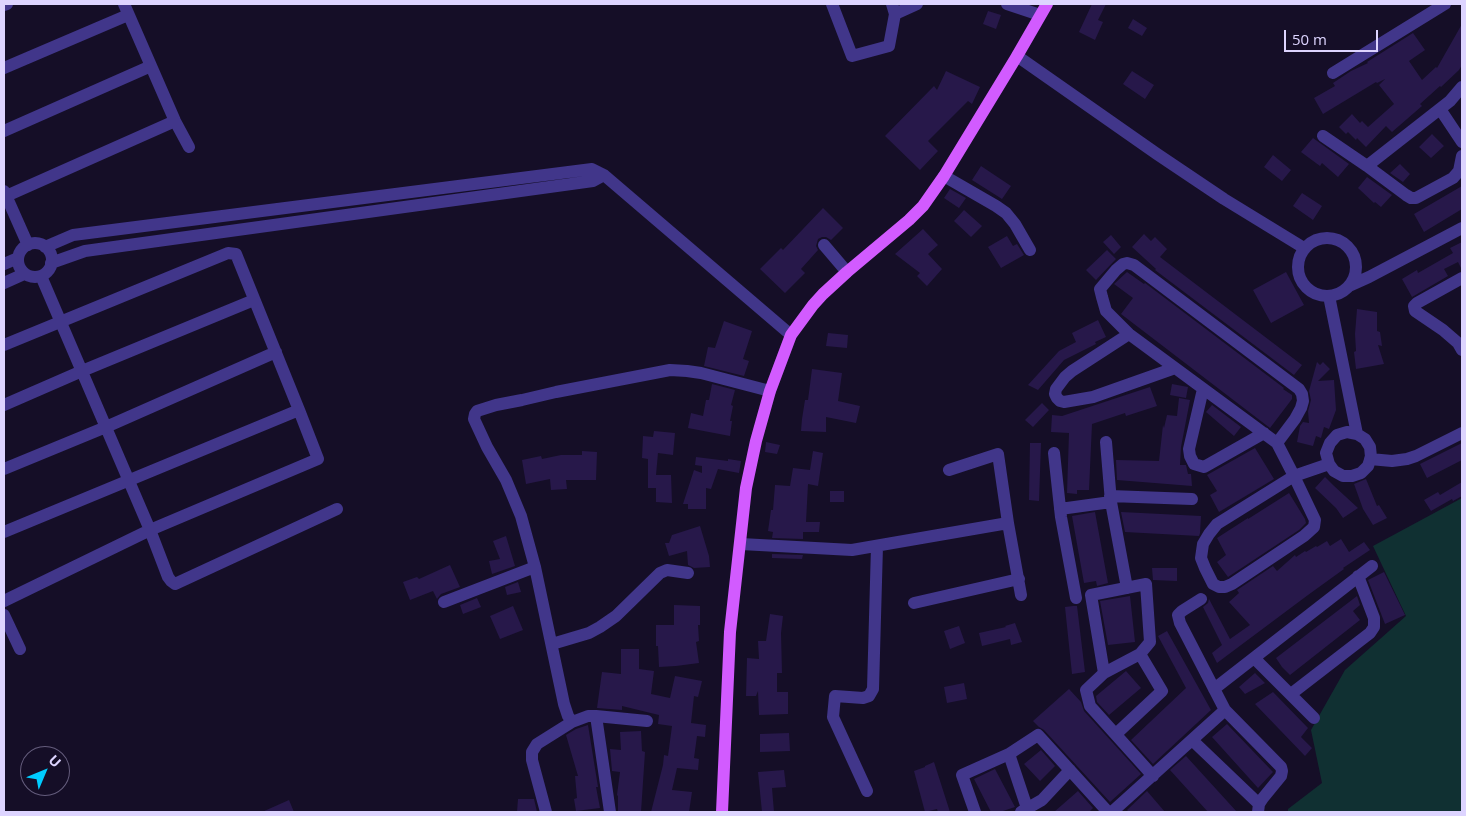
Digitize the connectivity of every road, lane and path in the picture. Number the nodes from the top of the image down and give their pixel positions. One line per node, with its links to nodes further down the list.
1 (832, 4): 6 (street)
2 (917, 4): 6 (street)
3 (1007, 4): 7 (street)
4 (1445, 4): 11 (street)
5 (126, 9): 9 (street); 10 (street)
6 (894, 9)
7 (1043, 9): 8 (main road)
8 (1017, 56): 22 (main road); 28 (street)
9 (151, 66): 14 (street); 15 (street)
10 (4, 68)
11 (1334, 74)
12 (1462, 87): 13 (street)
13 (1440, 109): 17 (street); 20 (street)
14 (176, 121): 18 (street); 23 (street)
15 (4, 131)
16 (1323, 136): 20 (street)
17 (1462, 142)
18 (189, 147)
19 (1462, 156): 20 (street)
20 (1367, 166)
21 (604, 174): 27 (street); 31 (street); 42 (street)
22 (944, 176): 29 (street); 33 (main road)
23 (4, 194): 25 (street)
24 (1462, 228): 38 (street)
25 (28, 245): 27 (street); 30 (street)
26 (824, 245): 33 (street)
27 (45, 247): 31 (street)
28 (1304, 248): 38 (street); 39 (street)
29 (1030, 250)
30 (18, 258): 32 (street); 34 (street)
31 (51, 263): 35 (street)
32 (4, 264)
33 (847, 272): 42 (main road)
34 (24, 274): 35 (street); 37 (street)
35 (41, 276): 41 (street)
36 (1462, 278): 45 (street)
37 (4, 283)
38 (1349, 286): 39 (street)
39 (1329, 296): 56 (street)
40 (254, 300): 41 (street); 46 (street); 48 (street)
41 (60, 321): 44 (street); 48 (street)
42 (792, 334): 50 (main road)
43 (1129, 334): 47 (street); 47 (street); 58 (street)
44 (4, 345)
45 (1462, 350)
46 (276, 352): 52 (street); 53 (street)
47 (1175, 368): 49 (street)
48 (82, 371): 51 (street); 53 (street)
49 (1203, 389): 54 (street); 54 (street)
50 (770, 391): 73 (main road); 76 (street)
51 (4, 404)
52 (299, 410): 65 (street); 71 (street)
53 (106, 427): 62 (street); 65 (street)
54 (1264, 433): 58 (street)
55 (1462, 433): 60 (street)
56 (1357, 434): 60 (street); 61 (street)
57 (1106, 442): 67 (street)
58 (1277, 443): 64 (street)
59 (1054, 453): 69 (street)
60 (1370, 460): 61 (street)
61 (1329, 464): 64 (street)
62 (4, 469)
63 (949, 470): 70 (street)
64 (1294, 476): 64 (street)
65 (129, 480): 71 (street); 72 (street)
66 (1192, 498): 67 (street)
67 (1110, 499): 69 (street); 80 (street)
68 (337, 509): 71 (street)
69 (1060, 509): 82 (street)
70 (1008, 523): 74 (street); 79 (street)
71 (150, 530): 84 (street)
72 (4, 532)
73 (741, 544): 74 (street); 110 (main road)
74 (876, 546): 105 (street)
75 (1372, 566): 78 (street)
76 (535, 567): 85 (street); 88 (street)
77 (688, 573): 88 (street)
78 (1358, 576): 91 (street); 94 (street)
79 (1019, 579): 81 (street); 86 (street)
80 (1127, 588): 82 (street); 90 (street)
81 (1022, 595)
82 (1091, 595): 92 (street)
83 (1201, 599): 93 (street)
84 (4, 601)
85 (444, 602)
86 (914, 603)
87 (4, 614): 89 (street)
88 (552, 644): 98 (street)
89 (20, 649)
90 (1140, 654): 92 (street); 100 (street)
91 (1254, 658): 93 (street); 94 (street)
92 (1104, 673): 100 (street)
93 (1214, 689): 95 (street)
94 (1291, 694): 97 (street)
95 (1225, 710): 101 (street); 106 (street)
96 (596, 716): 98 (street); 99 (street); 109 (street)
97 (1314, 718)
98 (572, 722): 108 (street)
99 (647, 722)
100 (1116, 734): 104 (street)
101 (1192, 740): 104 (street); 106 (street)
102 (1010, 754): 103 (street); 107 (street); 111 (street)
103 (1070, 770): 107 (street); 112 (street)
104 (1153, 776): 112 (street)
105 (867, 791)
106 (1258, 808)
107 (1024, 810)
108 (546, 812)
109 (610, 812)
110 (722, 812)
111 (974, 812)
112 (1110, 812)

